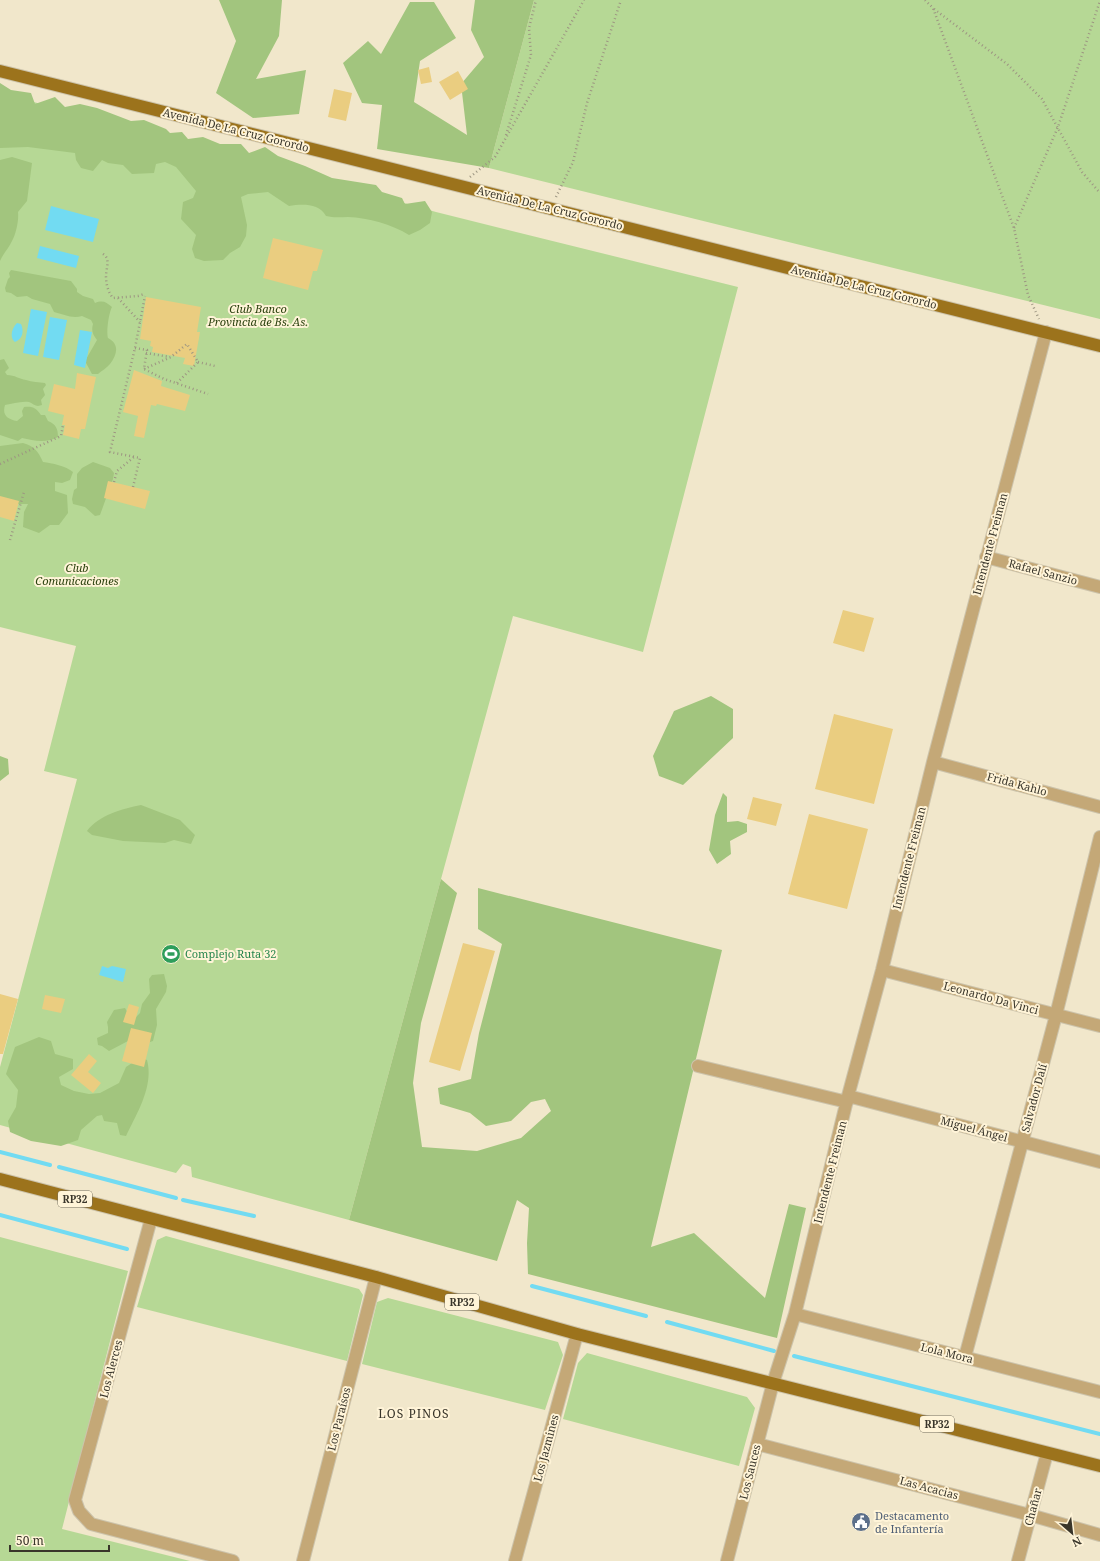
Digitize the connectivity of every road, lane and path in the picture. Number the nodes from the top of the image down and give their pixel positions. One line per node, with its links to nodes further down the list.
1 (536, 0): 9 (path)
2 (584, 0): 9 (path)
3 (621, 0): 12 (path)
4 (925, 0): 6 (path)
5 (1100, 1): 8 (path)
6 (933, 8): 8 (path); 13 (path)
7 (0, 71): 10 (main road, Avenida De La Cruz Gorordo)
8 (1058, 127): 11 (path); 13 (path)
9 (504, 140): 10 (path)
10 (459, 186): 12 (main road, Avenida De La Cruz Gorordo)
11 (1100, 193)
12 (551, 209): 17 (main road, Avenida De La Cruz Gorordo)
13 (1014, 228): 17 (path)
14 (103, 254): 15 (path)
15 (118, 298): 16 (path); 16 (path)
16 (140, 322): 19 (path)
17 (1046, 332): 18 (main road, Avenida De La Cruz Gorordo); 34 (street, Intendente Freiman)
18 (1100, 346)
19 (135, 348): 20 (path); 28 (path)
20 (146, 353): 21 (path); 24 (path)
21 (171, 357): 22 (path); 24 (path)
22 (198, 362): 23 (path); 25 (path)
23 (215, 366)
24 (144, 369): 25 (path)
25 (176, 384): 26 (path)
26 (208, 394)
27 (63, 425): 29 (path)
28 (134, 456): 30 (path); 31 (path)
29 (0, 464)
30 (114, 482)
31 (133, 487)
32 (24, 492): 33 (path)
33 (10, 540)
34 (986, 557): 35 (street, Rafael Sanzio); 36 (street, Intendente Freiman)
35 (1100, 587)
36 (933, 762): 37 (street, Frida Kahlo); 39 (street, Intendente Freiman)
37 (1100, 806)
38 (1100, 837): 40 (street, Salvador Dalí)
39 (882, 970): 40 (street, Leonardo Da Vinci); 43 (street, Intendente Freiman)
40 (1056, 1015): 41 (street, Leonardo Da Vinci); 44 (street, Salvador Dalí)
41 (1100, 1026)
42 (698, 1066): 43 (street, Miguel Ángel)
43 (847, 1099): 44 (street, Miguel Ángel); 49 (street, Intendente Freiman)
44 (1022, 1141): 45 (street, Miguel Ángel); 51 (street, Salvador Dalí)
45 (1100, 1162)
46 (0, 1179): 47 (main road, RP32)
47 (151, 1219): 48 (main road, RP32); 59 (street, Los Alerces)
48 (376, 1277): 50 (main road, RP32); 60 (street, Los Paraísos)
49 (795, 1314): 51 (street, Lola Mora); 52 (street, Intendente Freiman)
50 (577, 1334): 52 (main road, RP32); 61 (street, Los Jazmines)
51 (965, 1357): 53 (street, Lola Mora)
52 (773, 1383): 54 (street, Los Sauces); 55 (main road, RP32)
53 (1100, 1392)
54 (757, 1444): 57 (street, Las Acacias); 62 (street, Los Sauces)
55 (1047, 1453): 56 (main road, RP32); 57 (street, Chañar)
56 (1100, 1466)
57 (1030, 1515): 58 (street, Las Acacias); 63 (street, Chañar)
58 (1100, 1535)
59 (233, 1561)
60 (303, 1561)
61 (515, 1561)
62 (727, 1561)
63 (1018, 1561)

